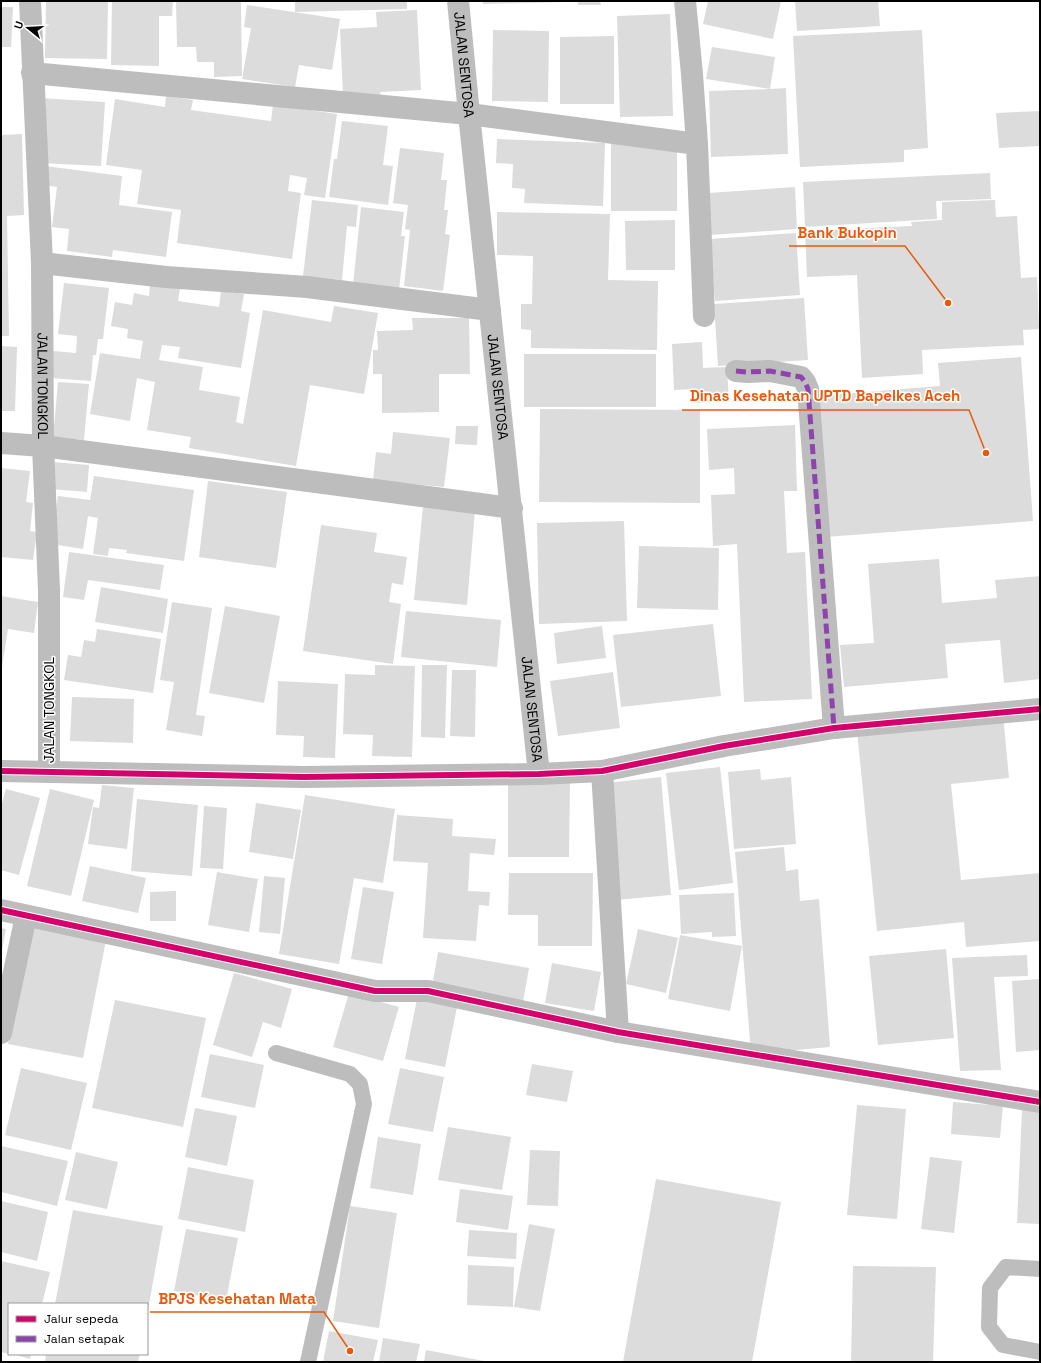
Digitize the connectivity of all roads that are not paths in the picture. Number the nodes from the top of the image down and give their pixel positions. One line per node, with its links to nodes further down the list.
1 (30, 1): 4 (street, JALAN TONGKOL)
2 (458, 1): 5 (street, JALAN SENTOSA)
3 (685, 1): 6 (street)
4 (32, 73): 5 (street); 7 (street, JALAN TONGKOL)
5 (469, 114): 6 (street); 8 (street, JALAN SENTOSA)
6 (697, 144): 9 (street)
7 (42, 263): 8 (street); 12 (street, JALAN TONGKOL)
8 (490, 310): 13 (street, JALAN SENTOSA)
9 (704, 316)
10 (736, 371): 15 (street)
11 (1, 443): 12 (street)
12 (43, 446): 13 (street); 18 (street, JALAN TONGKOL)
13 (512, 508): 19 (street, JALAN SENTOSA)
14 (1040, 709): 15 (street)
15 (834, 728): 17 (street)
16 (1, 771): 18 (street)
17 (602, 771): 19 (street); 22 (street)
18 (49, 772): 19 (street)
19 (540, 774)
20 (1, 910): 21 (street)
21 (26, 916): 22 (street); 23 (street)
22 (618, 1032): 25 (street)
23 (1, 1033)
24 (276, 1053): 28 (lane)
25 (1040, 1102)
26 (1040, 1268): 27 (lane)
27 (1040, 1352)
28 (308, 1362)

